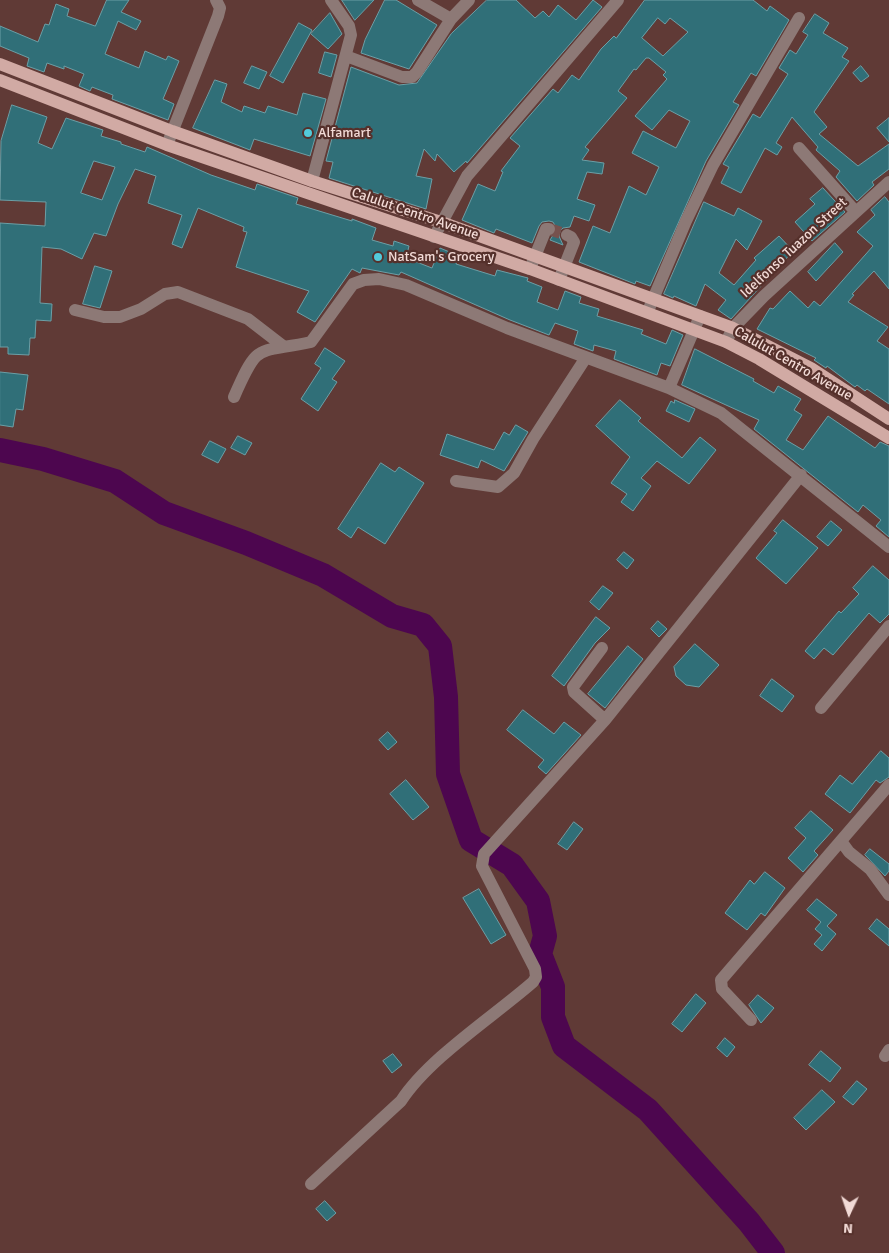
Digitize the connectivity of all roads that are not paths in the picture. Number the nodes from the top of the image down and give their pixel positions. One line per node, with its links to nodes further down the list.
1 (216, 0): 12 (street)
2 (332, 0): 8 (street)
3 (418, 0): 7 (street)
4 (469, 0): 7 (street)
5 (618, 0): 18 (street)
6 (799, 18): 26 (street)
7 (451, 19): 8 (street)
8 (346, 56): 15 (street)
9 (1, 72): 10 (main road, Calulut Centro Avenue); 11 (main road, Calulut Centro Avenue)
10 (57, 87): 11 (main road); 12 (main road, Calulut Centro Avenue)
11 (51, 101): 13 (main road, Calulut Centro Avenue)
12 (172, 132): 13 (street); 15 (main road, Calulut Centro Avenue)
13 (167, 145): 21 (main road, Calulut Centro Avenue)
14 (800, 148): 17 (street)
15 (312, 181): 18 (main road, Calulut Centro Avenue)
16 (889, 182): 17 (street, Idelfonso Tuazon Street)
17 (856, 211): 30 (street, Idelfonso Tuazon Street)
18 (441, 222): 21 (street); 22 (main road, Calulut Centro Avenue)
19 (549, 229): 22 (street)
20 (567, 235): 23 (street)
21 (434, 237): 24 (main road, Calulut Centro Avenue)
22 (535, 256): 23 (main road, Calulut Centro Avenue); 24 (street)
23 (564, 266): 25 (street); 26 (main road, Calulut Centro Avenue)
24 (530, 269): 25 (main road, Calulut Centro Avenue)
25 (559, 280): 28 (main road, Calulut Centro Avenue)
26 (654, 298): 28 (street); 29 (main road, Calulut Centro Avenue)
27 (75, 310): 33 (street)
28 (648, 311): 31 (main road, Calulut Centro Avenue)
29 (700, 316): 30 (main road, Calulut Centro Avenue); 31 (street)
30 (733, 328): 32 (street, Idelfonso Tuazon Street); 37 (main road, Calulut Centro Avenue)
31 (694, 329): 32 (main road, Calulut Centro Avenue); 35 (street)
32 (726, 342): 38 (main road, Calulut Centro Avenue)
33 (283, 346): 34 (street); 36 (street)
34 (585, 359): 35 (street); 40 (street)
35 (669, 388): 39 (street)
36 (234, 397)
37 (889, 418)
38 (887, 434)
39 (801, 475): 41 (street); 45 (street)
40 (456, 481)
41 (889, 547)
42 (889, 626): 44 (street)
43 (602, 648): 45 (street)
44 (821, 708)
45 (605, 720): 50 (street)
46 (889, 785): 47 (street)
47 (841, 841): 48 (street); 49 (street)
48 (889, 895)
49 (751, 1020)
50 (310, 1184)

